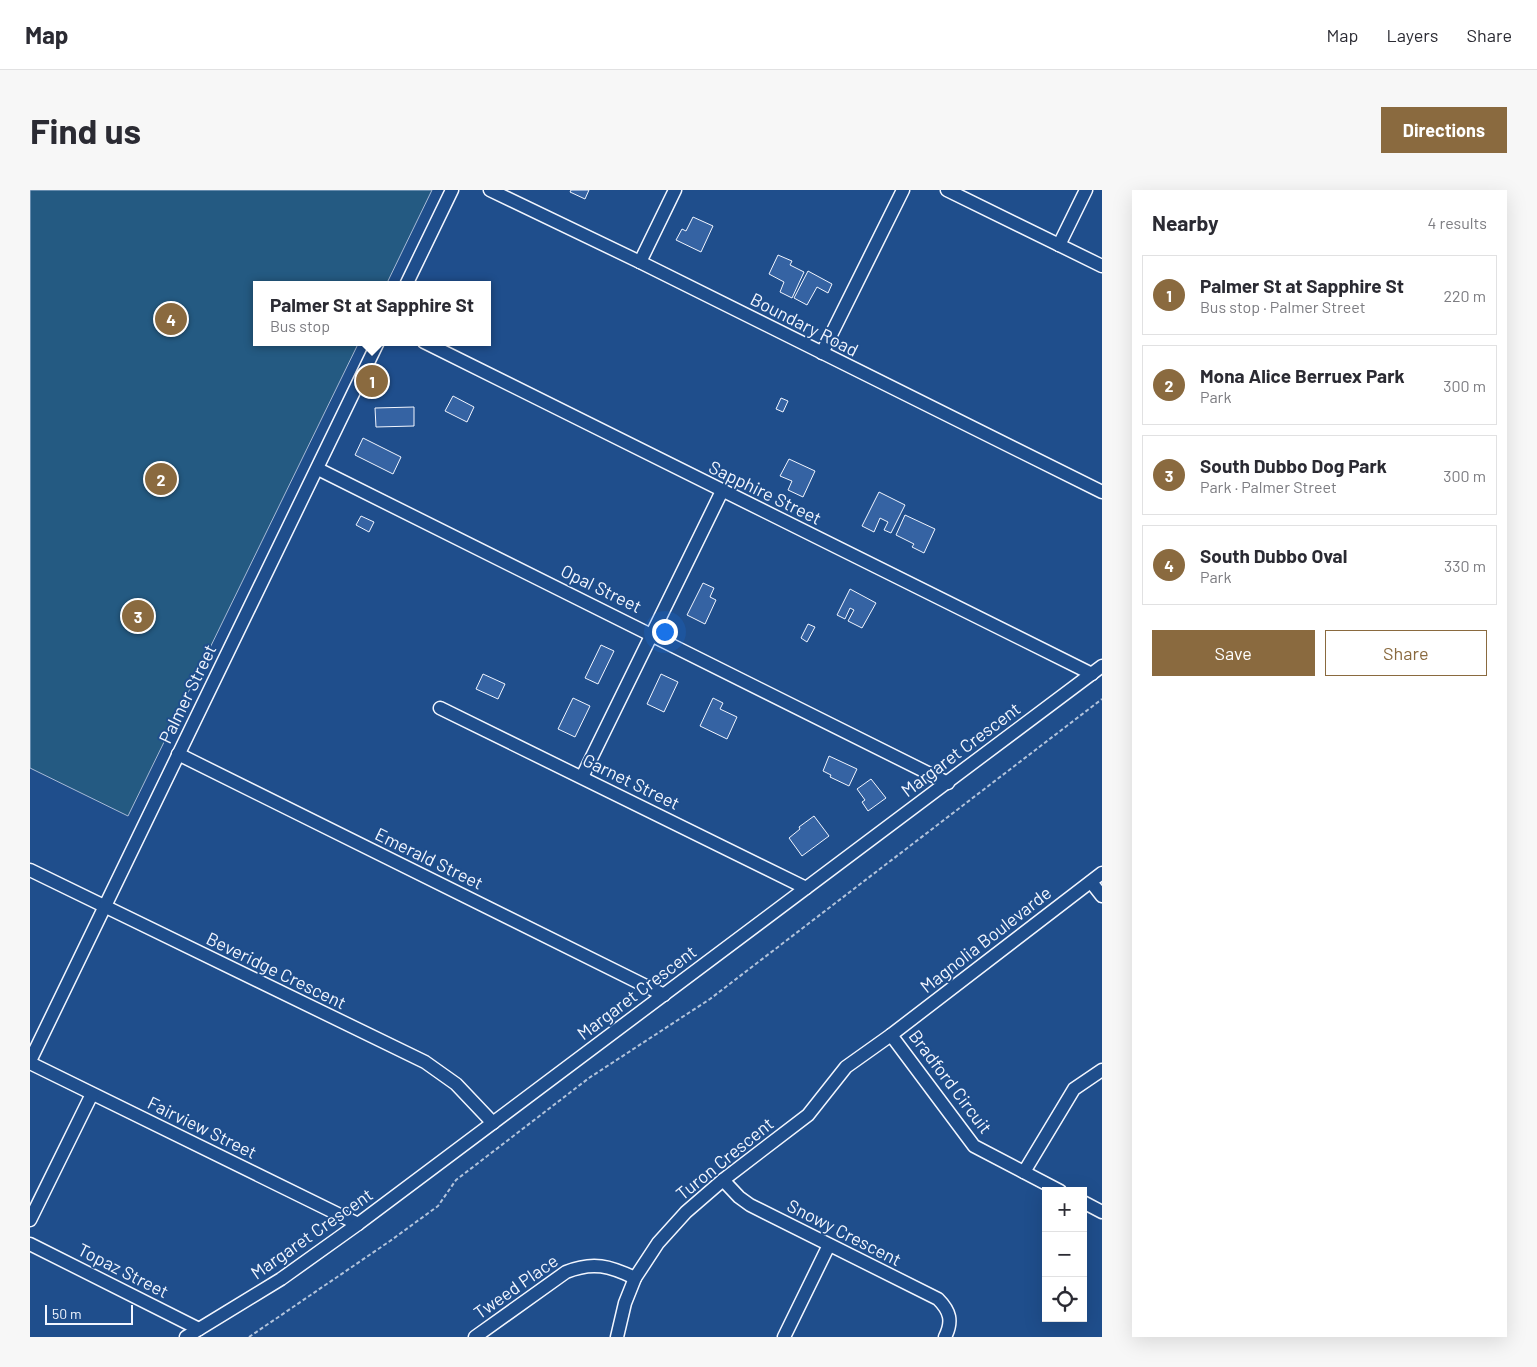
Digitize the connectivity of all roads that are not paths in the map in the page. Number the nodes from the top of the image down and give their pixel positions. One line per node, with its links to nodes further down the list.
1 (452, 190): 10 (street)
2 (490, 190): 8 (street, Boundary Road)
3 (675, 190): 8 (street)
4 (903, 190): 13 (street)
5 (947, 190): 7 (street)
6 (1086, 190): 7 (street)
7 (1059, 245): 9 (street)
8 (640, 262): 13 (street, Boundary Road)
9 (1102, 266)
10 (408, 281)
11 (376, 346): 14 (street, Palmer Street)
12 (432, 346): 15 (street, Sapphire Street)
13 (822, 353): 16 (street, Boundary Road)
14 (318, 469): 17 (street, Opal Street); 20 (street, Palmer Street)
15 (722, 491): 17 (street); 18 (street, Sapphire Street)
16 (1102, 492)
17 (652, 634): 21 (street); 22 (street, Opal Street)
18 (1097, 670): 22 (street, Margaret Crescent)
19 (440, 708): 21 (street, Garnet Street)
20 (178, 754): 28 (street, Palmer Street); 29 (street, Emerald Street)
21 (582, 777): 26 (street, Garnet Street)
22 (948, 783): 26 (street, Margaret Crescent)
23 (30, 870): 28 (street, Beveridge Crescent)
24 (1102, 873): 25 (street, Magnolia Boulevarde)
25 (1091, 882): 27 (street); 30 (street, Magnolia Boulevarde)
26 (806, 888): 29 (street, Margaret Crescent)
27 (1102, 896)
28 (104, 907): 31 (street, Palmer Street); 34 (street, Beveridge Crescent)
29 (664, 995): 34 (street, Margaret Crescent)
30 (892, 1035): 35 (street, Bradford Circuit); 36 (street, Turon Crescent)
31 (30, 1062): 33 (street, Fairview Street)
32 (1102, 1070): 35 (street)
33 (92, 1094): 40 (street); 41 (street, Fairview Street)
34 (493, 1123): 41 (street, Margaret Crescent)
35 (1024, 1172): 37 (street, Bradford Circuit)
36 (723, 1180): 43 (street, Snowy Crescent); 44 (street, Turon Crescent)
37 (1052, 1187)
38 (1087, 1204): 39 (street)
39 (1102, 1212)
40 (30, 1220)
41 (358, 1224): 45 (street, Margaret Crescent)
42 (30, 1244): 45 (street, Topaz Street)
43 (829, 1245): 49 (street); 50 (street, Snowy Crescent)
44 (635, 1278): 47 (street, Tweed Place); 48 (street, Turon Crescent)
45 (199, 1329): 46 (street, Margaret Crescent)
46 (186, 1337)
47 (475, 1337)
48 (616, 1337)
49 (784, 1337)
50 (945, 1337)

